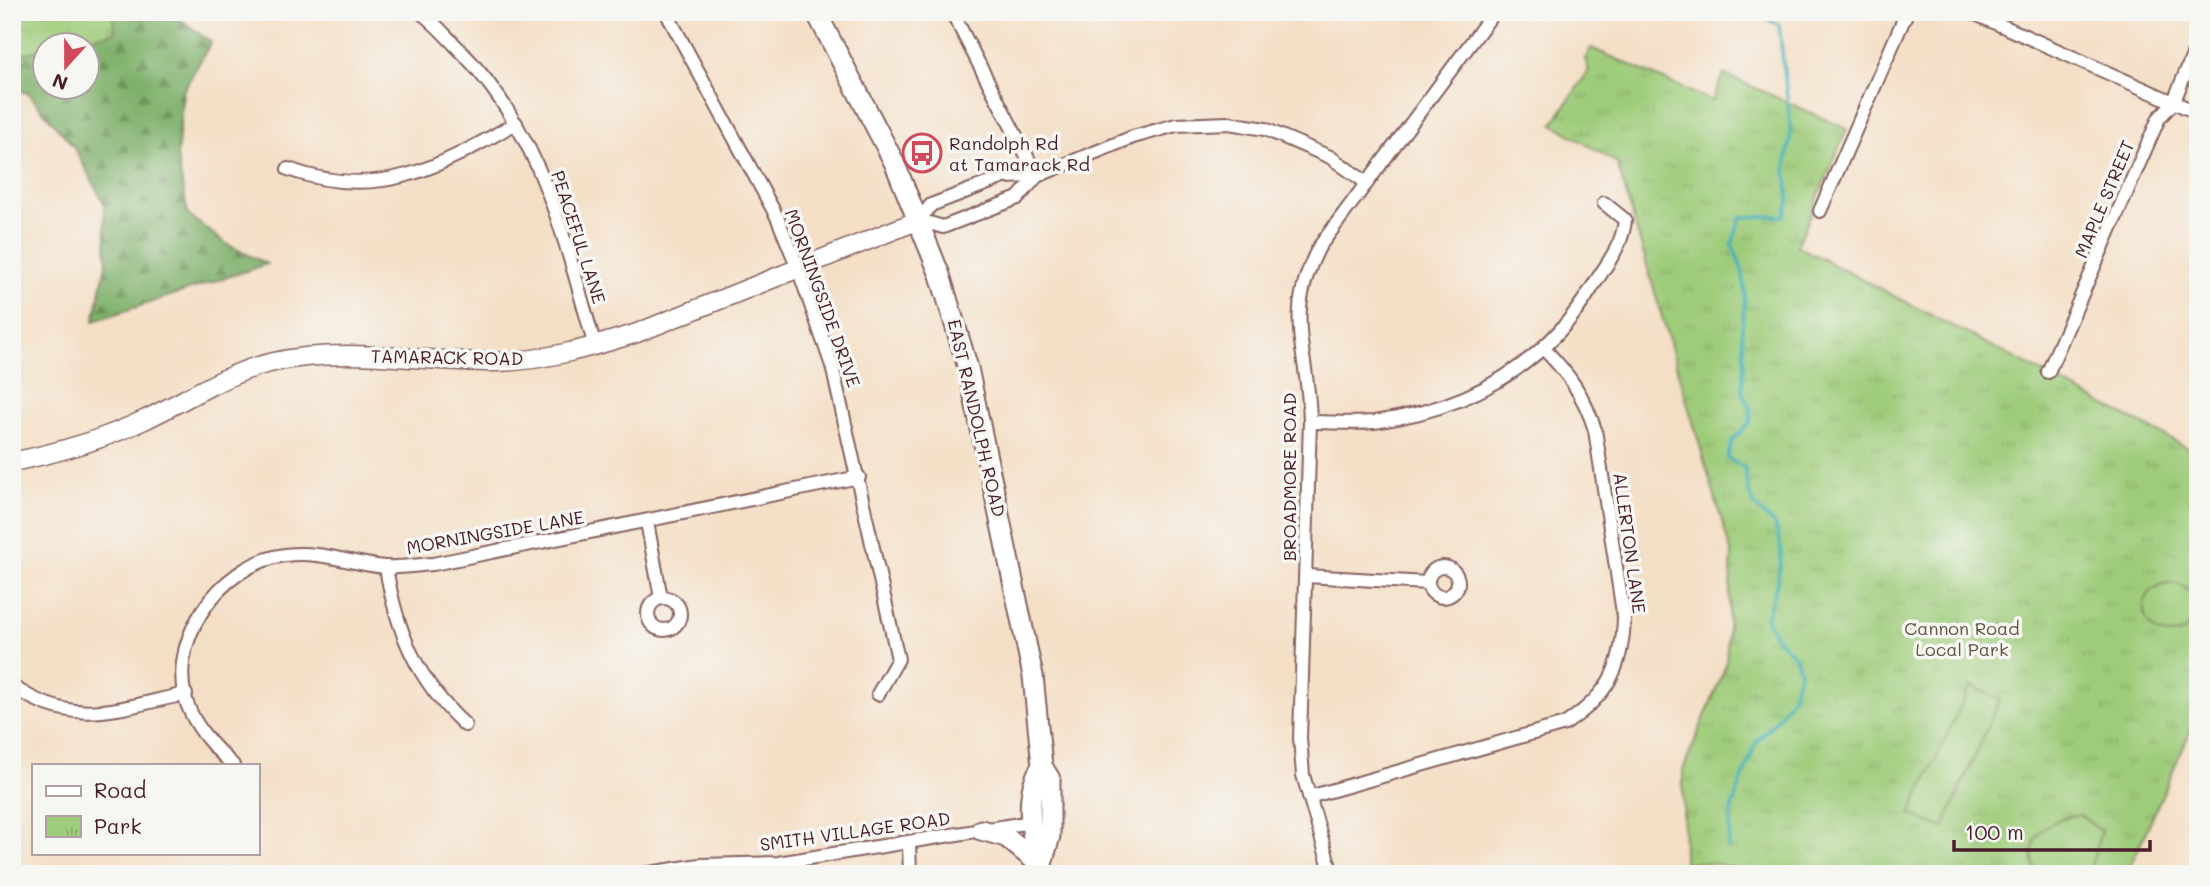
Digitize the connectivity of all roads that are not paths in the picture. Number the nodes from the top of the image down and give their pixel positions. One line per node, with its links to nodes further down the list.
1 (420, 12): 11 (street, PEACEFUL LANE)
2 (666, 12): 18 (street, MORNINGSIDE DRIVE)
3 (816, 12): 17 (main road, EAST RANDOLPH ROAD)
4 (952, 12): 13 (street)
5 (1494, 12): 14 (street, BROADMORE ROAD)
6 (1907, 12): 16 (street)
7 (1971, 12): 9 (street)
8 (2198, 43): 9 (street, MAPLE STREET)
9 (2173, 103): 10 (street); 21 (street, MAPLE STREET)
10 (2198, 113)
11 (516, 123): 12 (street); 19 (street, PEACEFUL LANE)
12 (288, 169)
13 (1037, 176): 14 (street, TAMARACK ROAD); 17 (street, TAMARACK ROAD); 17 (street, TAMARACK ROAD)
14 (1367, 183): 22 (street, BROADMORE ROAD)
15 (1604, 203): 20 (street)
16 (1820, 211)
17 (919, 220): 18 (street, TAMARACK ROAD); 35 (main road, EAST RANDOLPH ROAD)
18 (798, 268): 19 (street, TAMARACK ROAD); 24 (street, MORNINGSIDE DRIVE)
19 (595, 346): 23 (street, TAMARACK ROAD)
20 (1543, 348): 22 (street); 36 (street, ALLERTON LANE)
21 (2049, 372)
22 (1310, 422): 27 (street, BROADMORE ROAD)
23 (12, 463)
24 (859, 477): 25 (street, MORNINGSIDE LANE); 32 (street, MORNINGSIDE DRIVE)
25 (646, 522): 26 (street, MORNINGSIDE LANE); 29 (street)
26 (386, 567): 31 (street, MORNINGSIDE LANE); 33 (street)
27 (1306, 576): 28 (street); 36 (street, BROADMORE ROAD)
28 (1427, 583)
29 (661, 598)
30 (12, 686): 31 (street)
31 (186, 694): 34 (street, MORNINGSIDE LANE)
32 (878, 694)
33 (465, 725)
34 (232, 764)
35 (1042, 766): 37 (main road, EAST RANDOLPH ROAD); 41 (main road, EAST RANDOLPH ROAD)
36 (1309, 797): 44 (street, BROADMORE ROAD)
37 (1031, 822): 38 (street, SMITH VILLAGE ROAD); 41 (main road, EAST RANDOLPH ROAD)
38 (981, 830): 39 (street, SMITH VILLAGE ROAD); 41 (main road)
39 (909, 843): 40 (street, SMITH VILLAGE ROAD); 43 (street)
40 (747, 869): 42 (street, SMITH VILLAGE ROAD)
41 (1039, 869)
42 (643, 874)
43 (910, 874)
44 (1332, 874)

